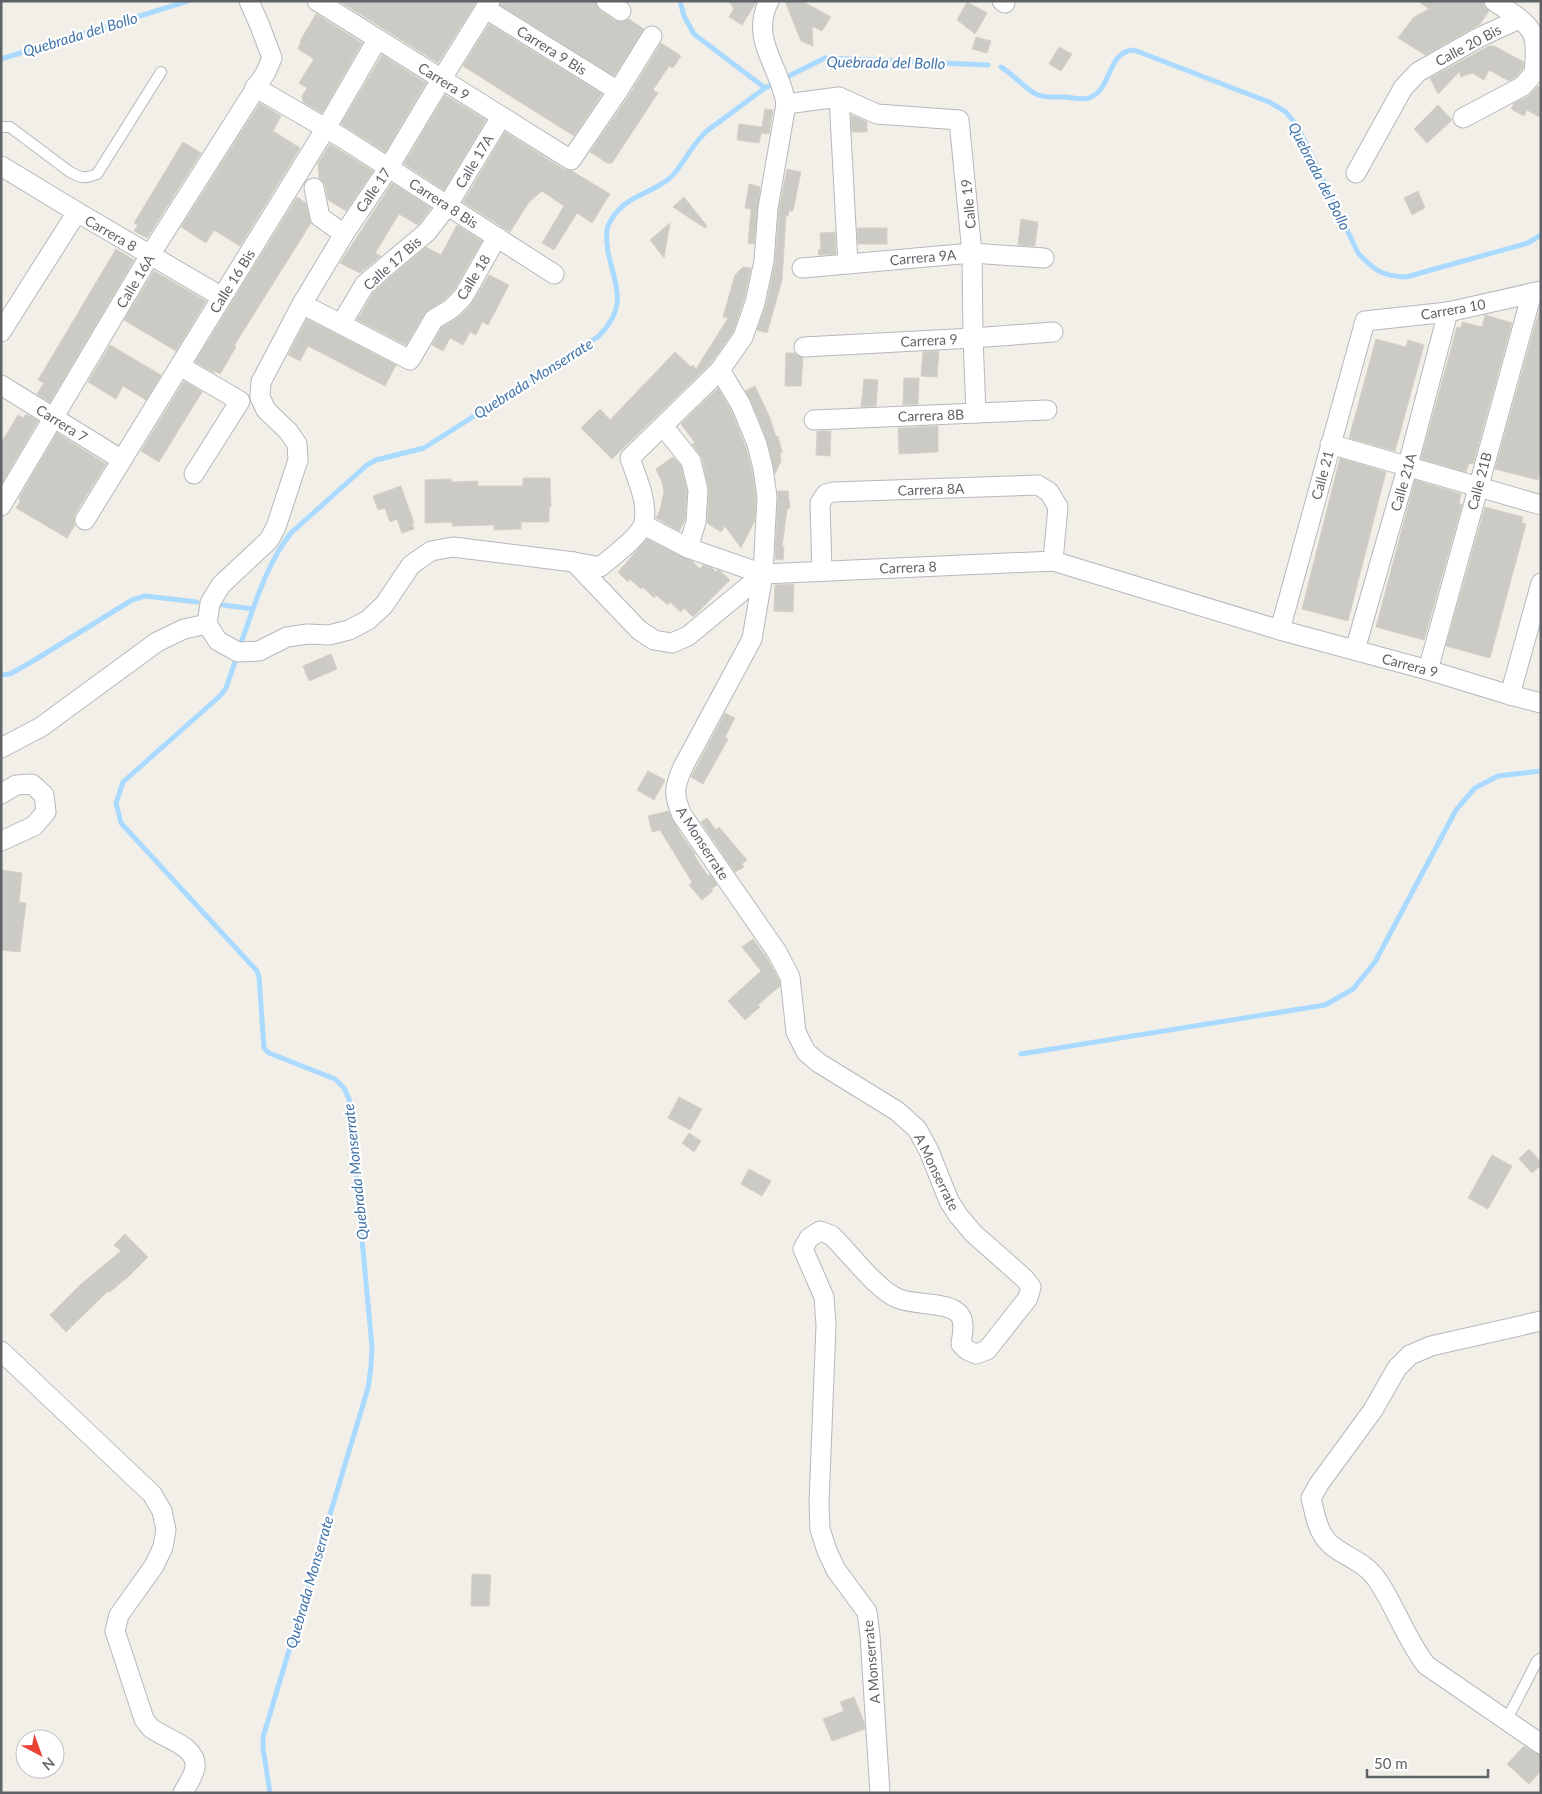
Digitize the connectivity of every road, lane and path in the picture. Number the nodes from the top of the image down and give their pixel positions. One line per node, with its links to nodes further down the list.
1 (249, 1): 11 (street, Calle 16A)
2 (317, 1): 8 (street, Carrera 9)
3 (769, 1): 14 (street)
4 (1494, 1): 6 (street)
5 (488, 5): 10 (street, Calle 17); 12 (street, Carrera 9 Bis)
6 (1525, 25): 16 (street); 21 (street, Calle 20 Bis)
7 (652, 36): 12 (street)
8 (377, 40): 10 (street, Carrera 9); 18 (street, Calle 16 Bis)
9 (161, 72): 17 (lane)
10 (441, 80): 15 (street, Carrera 9); 20 (street, Calle 17)
11 (255, 88): 18 (street, Carrera 8 Bis); 28 (street, Calle 16A)
12 (618, 91): 15 (street, Carrera 9)
13 (839, 97): 14 (street); 27 (street, Calle 19); 30 (street)
14 (786, 99): 44 (street)
15 (501, 117): 23 (street, Calle 17A)
16 (1463, 118)
17 (1, 127)
18 (326, 128): 20 (street, Carrera 8 Bis); 34 (street, Calle 16 Bis)
19 (1, 166): 24 (street, Carrera 8)
20 (389, 168): 23 (street, Carrera 8 Bis); 25 (street, Calle 17)
21 (1356, 173)
22 (314, 188): 25 (street)
23 (447, 206): 26 (street, Carrera 8 Bis); 38 (street, Calle 17 Bis)
24 (77, 212): 28 (street, Carrera 8); 39 (street)
25 (344, 234): 35 (street, Calle 17)
26 (497, 237): 32 (street, Carrera 8 Bis); 38 (street, Calle 18)
27 (972, 253): 29 (street, Carrera 9A); 30 (street, Carrera 9A); 41 (street, Calle 19)
28 (150, 255): 34 (street, Carrera 8); 48 (street, Calle 16A)
29 (1044, 258)
30 (848, 264): 31 (street, Carrera 9A)
31 (802, 268)
32 (554, 274)
33 (1536, 292): 36 (street, Carrera 10); 55 (street, Calle 21B)
34 (222, 297): 43 (street, Calle 16 Bis)
35 (302, 304): 38 (street); 66 (street, Calle 17)
36 (1448, 312): 37 (street, Carrera 10); 53 (street, Calle 21A)
37 (1365, 321): 51 (street, Calle 21)
38 (341, 324)
39 (1, 332)
40 (1053, 332): 41 (street, Carrera 9)
41 (973, 338): 42 (street, Carrera 9); 47 (street, Calle 19)
42 (804, 347)
43 (180, 366): 52 (street, Calle 16 Bis); 54 (street)
44 (720, 370): 50 (street); 64 (street)
45 (1, 385): 48 (street, Carrera 7)
46 (1048, 410): 47 (street, Carrera 8B)
47 (976, 413): 49 (street, Carrera 8B)
48 (54, 418): 52 (street, Carrera 7); 57 (street, Calle 16A)
49 (814, 420)
50 (663, 426): 59 (street); 60 (street)
51 (1330, 444): 53 (street); 67 (street, Calle 21)
52 (122, 460): 58 (street, Calle 16 Bis)
53 (1408, 465): 55 (street); 68 (street, Calle 21A)
54 (194, 474)
55 (1477, 488): 56 (street); 69 (street, Calle 21B)
56 (1541, 505)
57 (1, 506)
58 (84, 520)
59 (644, 525): 60 (street); 62 (street)
60 (688, 548): 64 (street)
61 (1053, 561): 63 (street, Carrera 8); 63 (street, Carrera 8A); 67 (street, Carrera 8)
62 (574, 562): 64 (street); 66 (street)
63 (822, 571): 64 (street, Carrera 8)
64 (763, 574): 81 (street, A Monserrate)
65 (1541, 583): 70 (street)
66 (207, 624): 72 (street)
67 (1280, 630): 68 (street, Carrera 9)
68 (1355, 650): 69 (street, Carrera 9)
69 (1428, 670): 70 (street, Carrera 9)
70 (1510, 695): 71 (street, Carrera 9)
71 (1541, 703)
72 (1, 748)
73 (1, 794): 74 (street)
74 (1, 841)
75 (1541, 1321): 78 (street)
76 (1, 1351): 80 (street)
77 (1541, 1658): 78 (lane)
78 (1506, 1721): 79 (street)
79 (1541, 1744)
80 (183, 1793)
81 (880, 1793)

